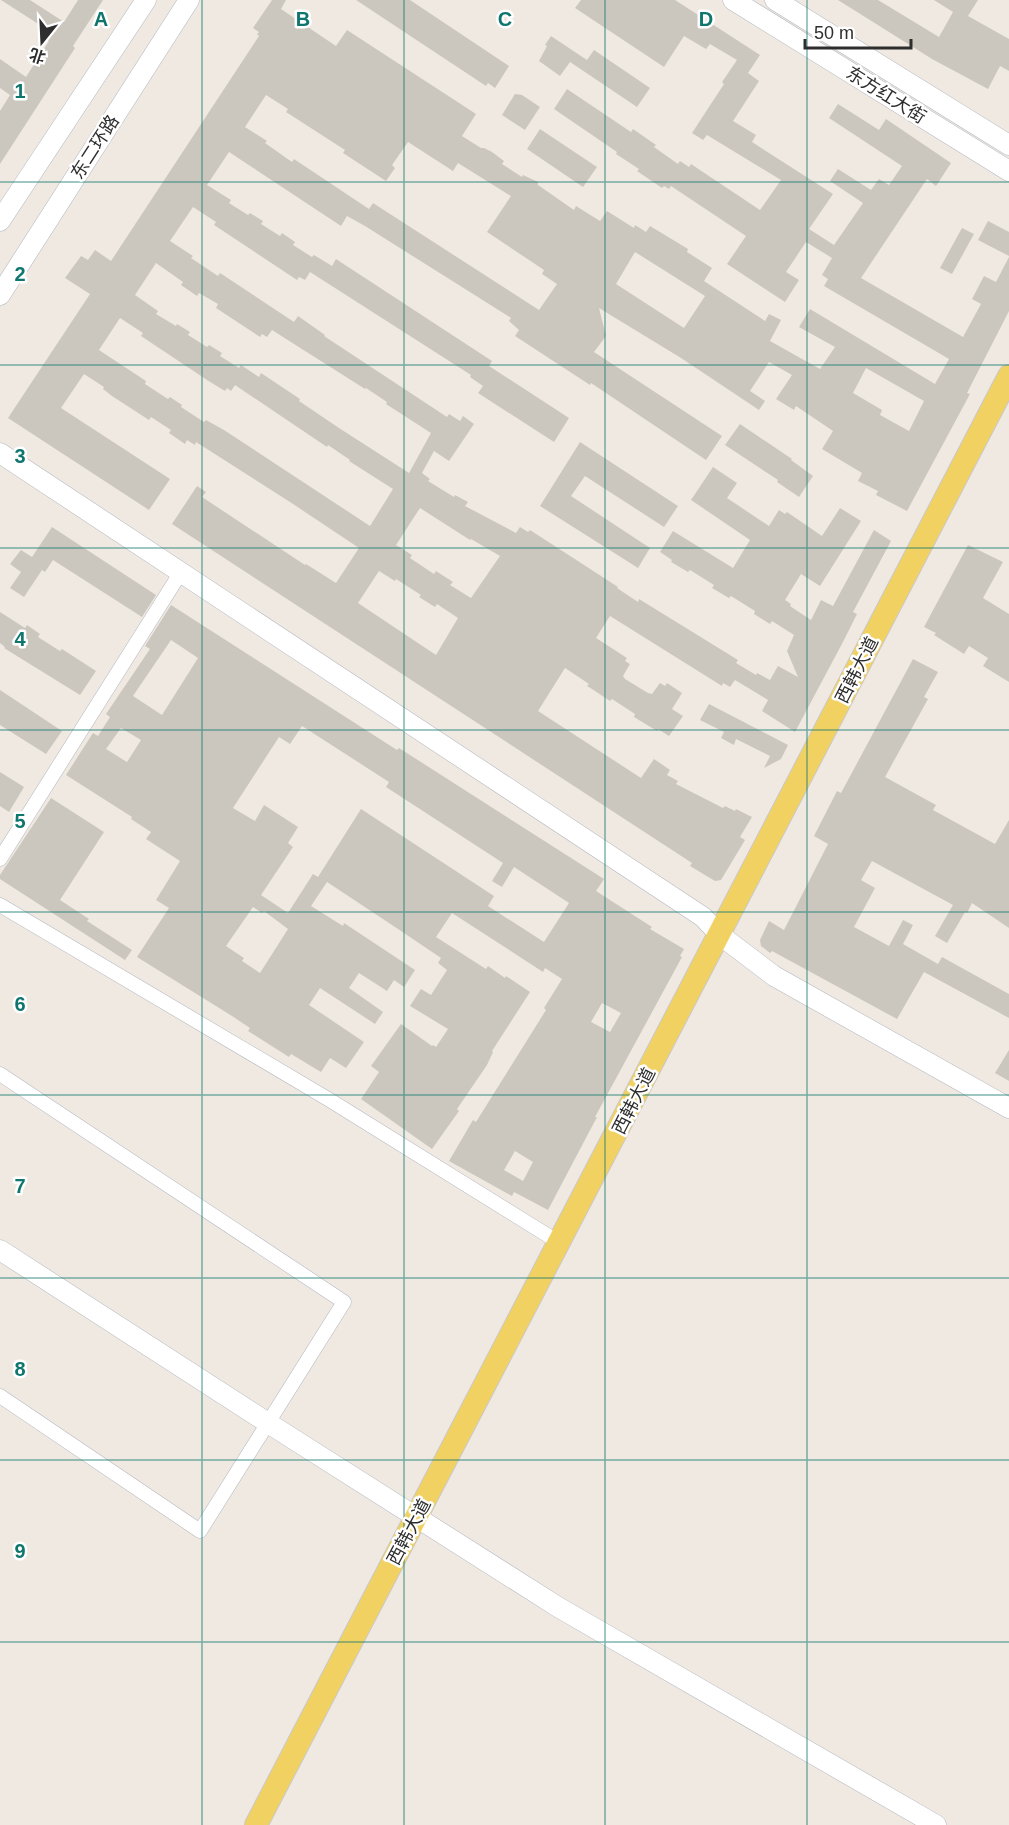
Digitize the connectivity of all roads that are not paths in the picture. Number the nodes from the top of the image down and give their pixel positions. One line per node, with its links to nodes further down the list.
1 (146, 0): 7 (street)
2 (189, 0): 8 (street, 东二环路)
3 (733, 0): 6 (street, 东方红大街)
4 (775, 0): 5 (street, 东方红大街)
5 (1009, 145)
6 (1009, 171)
7 (0, 221)
8 (0, 295)
9 (1009, 376): 15 (main road, 西韩大道)
10 (1009, 401): 15 (main road, 西韩大道)
11 (0, 453): 12 (street)
12 (181, 572): 13 (street); 15 (street)
13 (0, 859)
14 (0, 905): 18 (street)
15 (725, 938): 17 (street); 18 (main road, 西韩大道); 22 (main road, 西韩大道)
16 (0, 1074): 21 (street)
17 (1009, 1108)
18 (560, 1243): 22 (main road, 西韩大道)
19 (0, 1251): 21 (street)
20 (0, 1396): 21 (street)
21 (267, 1424): 22 (street)
22 (421, 1521): 23 (main road, 西韩大道); 24 (main road, 西韩大道); 25 (street)
23 (256, 1825)
24 (269, 1825)
25 (936, 1825)

